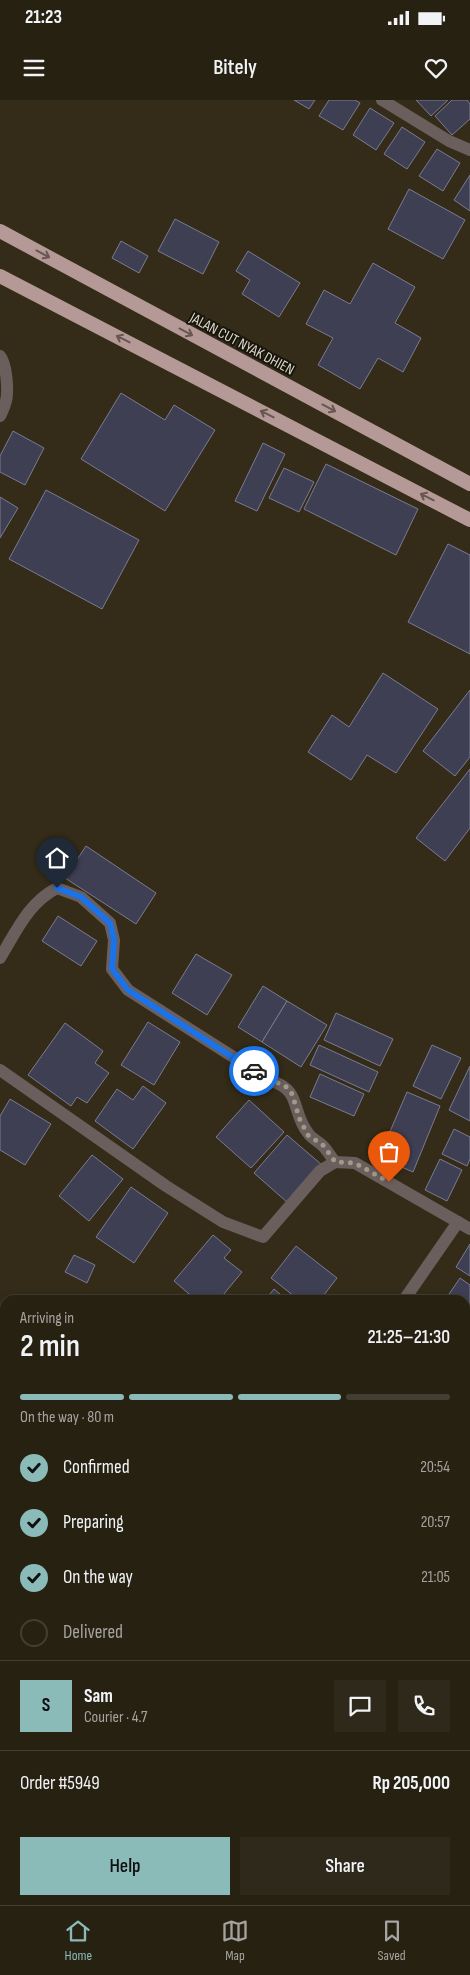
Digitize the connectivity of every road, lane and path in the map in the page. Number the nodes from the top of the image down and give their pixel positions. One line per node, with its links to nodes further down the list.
1 (382, 100): 2 (street)
2 (470, 150)
3 (0, 231): 7 (highway, JALAN CUT NYAK DHIEN, one-way to 7)
4 (0, 276): 8 (highway, one-way to 4)
5 (0, 356): 6 (street)
6 (0, 416)
7 (470, 484)
8 (470, 520)
9 (0, 958): 11 (street)
10 (0, 1070): 11 (street)
11 (335, 1162): 12 (street)
12 (458, 1222): 13 (street); 14 (street)
13 (470, 1228)
14 (407, 1295)

